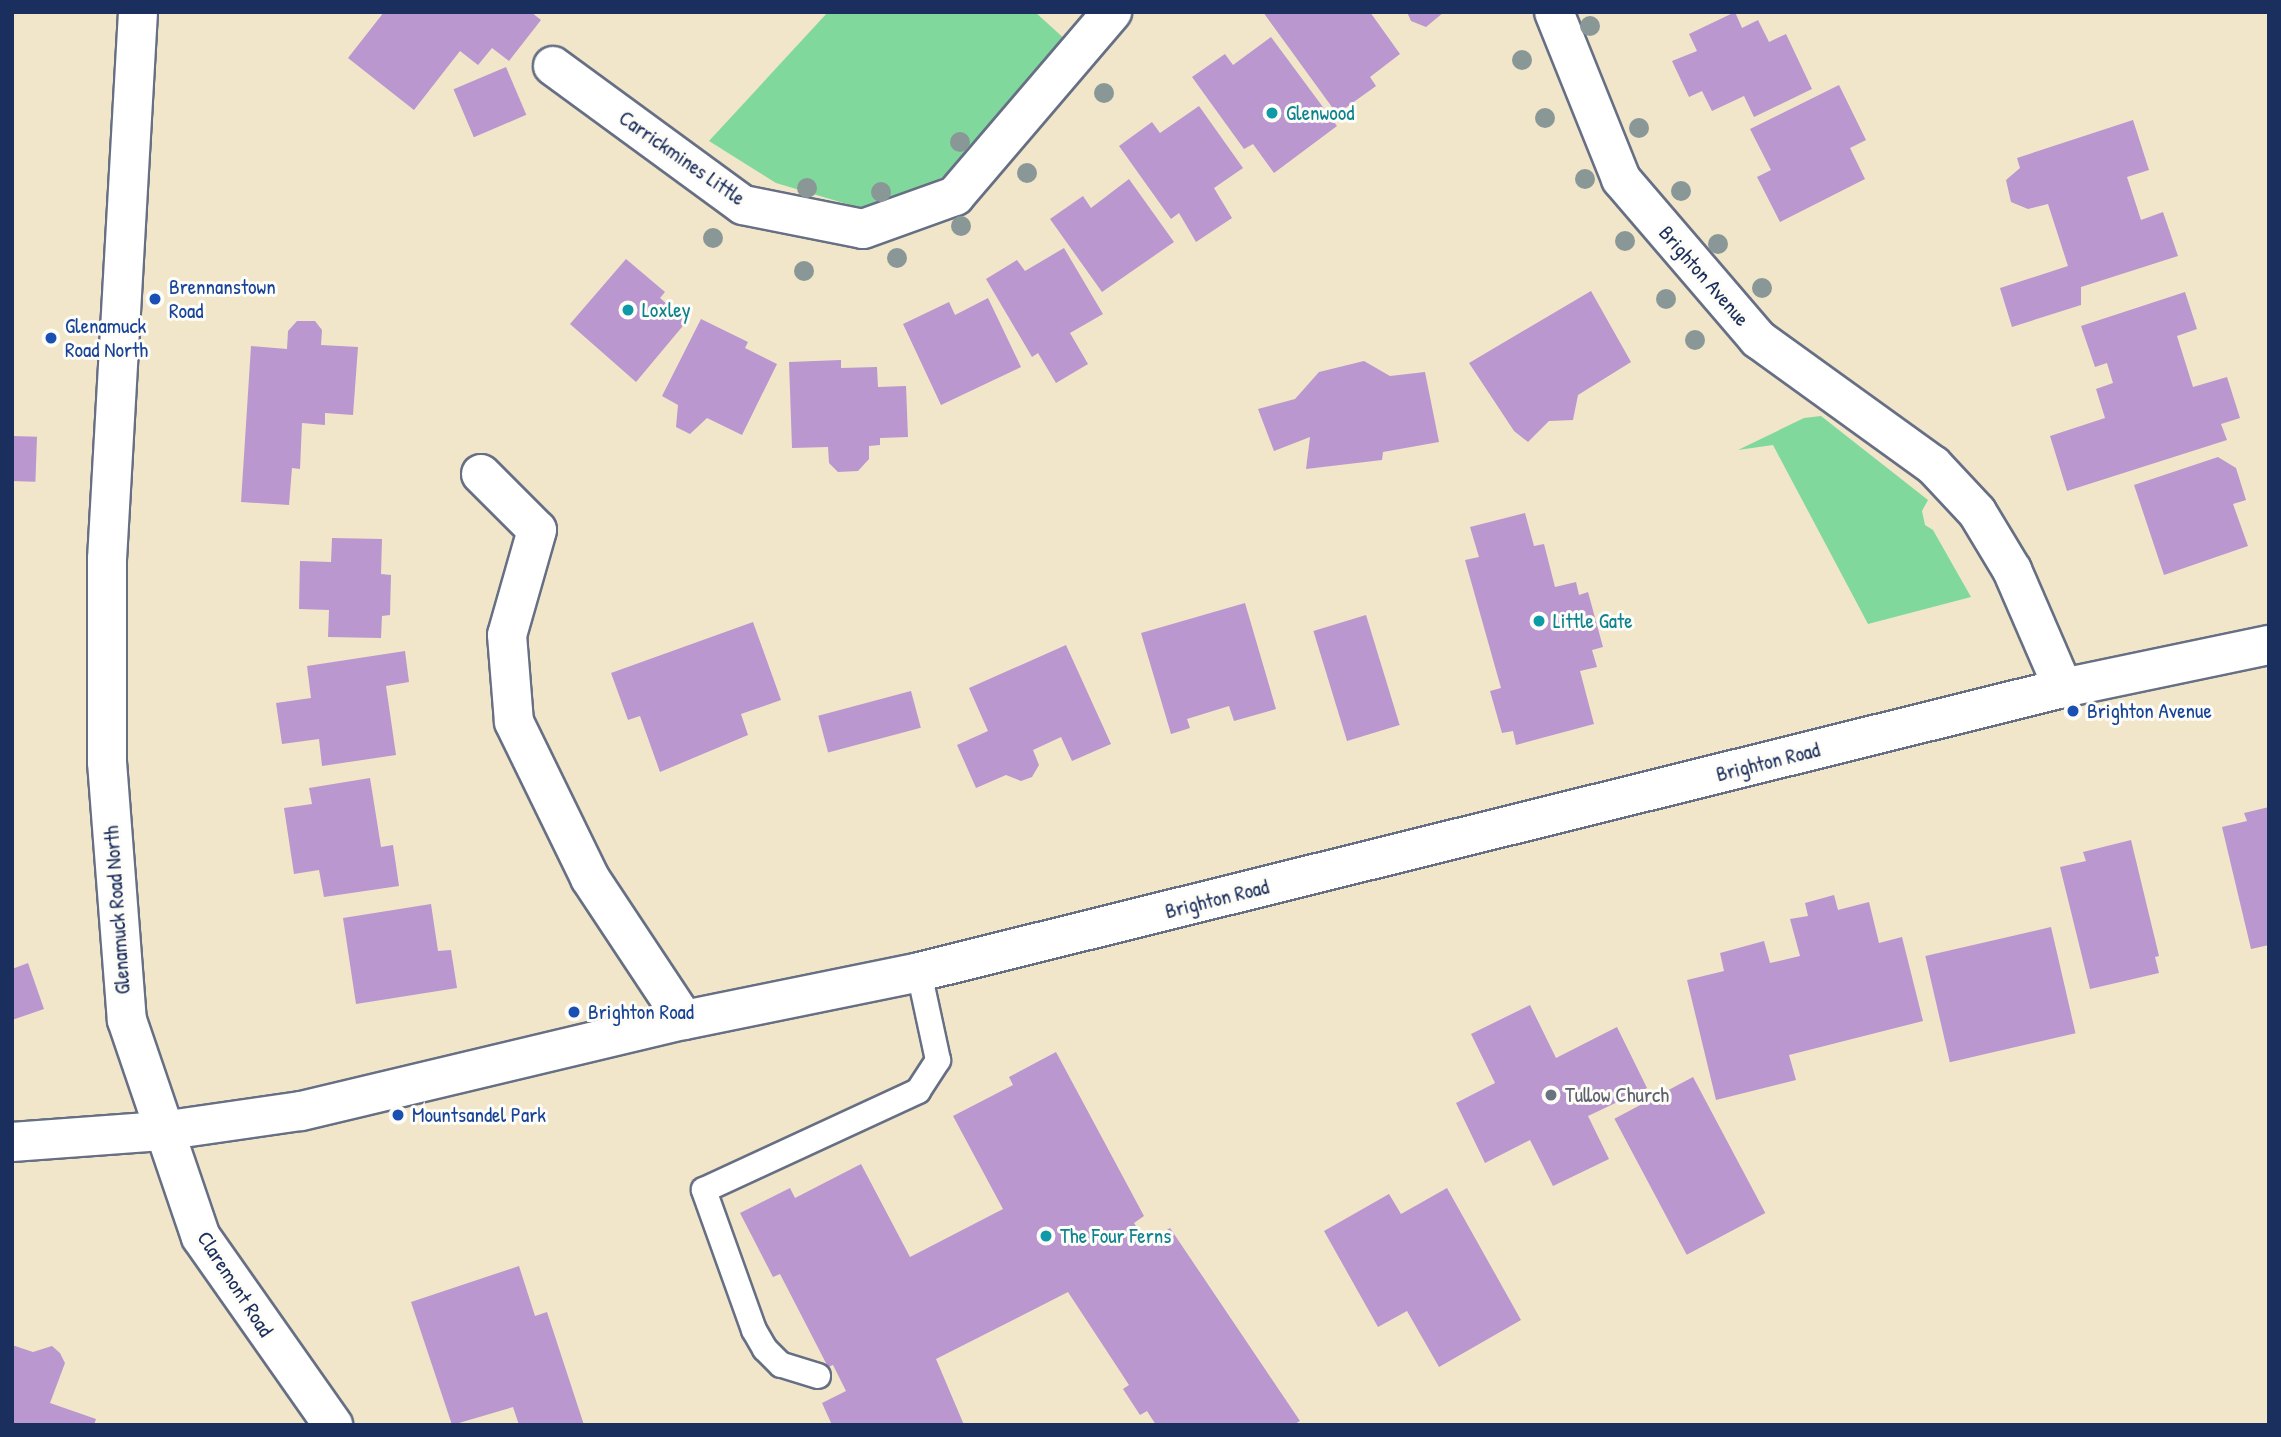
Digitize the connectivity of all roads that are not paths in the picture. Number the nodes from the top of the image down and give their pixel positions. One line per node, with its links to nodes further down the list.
1 (138, 12): 10 (street, Glenamuck Road North)
2 (1112, 12): 4 (street, Carrickmines Little)
3 (1554, 12): 7 (street, Brighton Avenue)
4 (553, 66)
5 (481, 474): 9 (street)
6 (2269, 645): 7 (street, Brighton Road)
7 (2063, 688): 8 (street, Brighton Road)
8 (919, 972): 9 (street, Brighton Road); 12 (lane)
9 (684, 1020): 10 (street, Brighton Road)
10 (162, 1131): 11 (street); 13 (street, Claremont Road)
11 (12, 1142)
12 (818, 1376)
13 (333, 1425)

